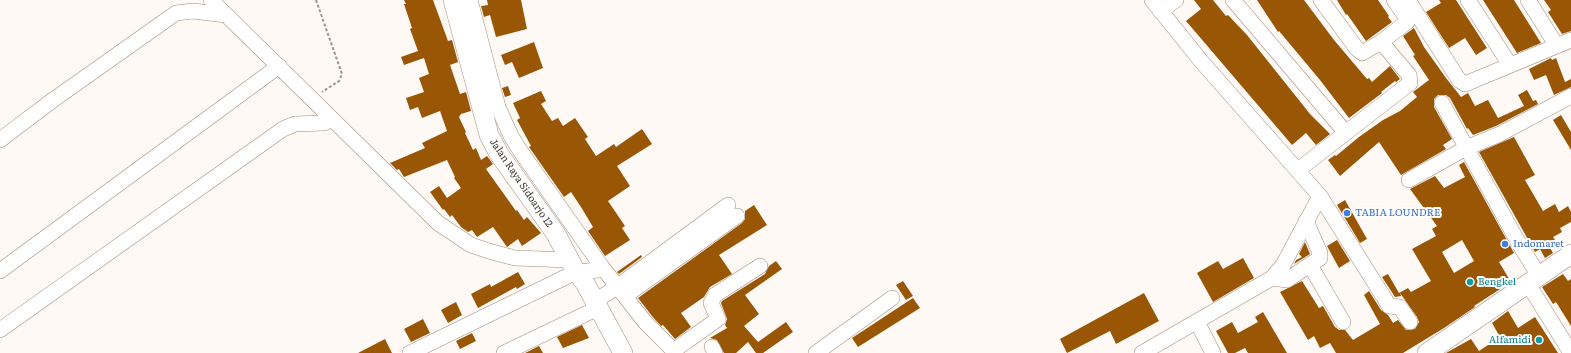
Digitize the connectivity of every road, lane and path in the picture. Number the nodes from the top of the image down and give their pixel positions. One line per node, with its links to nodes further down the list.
1 (211, 0): 14 (street)
2 (316, 0): 21 (path)
3 (453, 0): 32 (main road, Jalan Raya Sidoarjo 12)
4 (470, 0): 32 (street)
5 (1176, 0): 13 (street)
6 (1233, 0): 15 (street)
7 (1242, 0): 15 (street)
8 (1321, 0): 16 (street)
9 (1394, 0): 16 (street)
10 (1408, 0): 19 (street)
11 (1468, 0): 19 (street)
12 (1528, 0): 17 (street)
13 (1156, 5): 27 (street)
14 (226, 15): 18 (street); 25 (street)
15 (1265, 37): 24 (street)
16 (1381, 42): 24 (street)
17 (1564, 43): 19 (street)
18 (279, 66): 21 (street); 37 (street)
19 (1510, 66)
20 (1571, 96): 26 (street)
21 (311, 98): 23 (street)
22 (1442, 103): 26 (street)
23 (332, 119): 36 (street); 45 (street)
24 (1346, 133): 27 (street)
25 (0, 140)
26 (1466, 148): 28 (street); 39 (street)
27 (1298, 170): 29 (street)
28 (1409, 180)
29 (1320, 196): 31 (street); 44 (street)
30 (733, 210): 40 (street)
31 (1306, 221): 34 (street); 38 (street)
32 (564, 229): 36 (main road, Jalan Raya Sidoarjo 12); 36 (street)
33 (1571, 254): 39 (main road)
34 (1310, 265): 38 (street); 43 (street)
35 (760, 266): 46 (street)
36 (584, 268): 40 (street); 40 (main road, Jalan Raya Sidoarjo 12); 47 (street)
37 (0, 271)
38 (1272, 278): 42 (street)
39 (1534, 280): 53 (main road); 54 (street)
40 (608, 296): 46 (street); 48 (street); 49 (main road, Jalan Raya Sidoarjo 12)
41 (892, 298): 50 (street)
42 (1197, 322): 51 (street); 52 (street)
43 (1343, 322)
44 (1410, 322)
45 (0, 330)
46 (675, 352)
47 (410, 353)
48 (504, 353)
49 (623, 353)
50 (816, 353)
51 (1142, 353)
52 (1213, 353)
53 (1427, 353)
54 (1571, 353)

